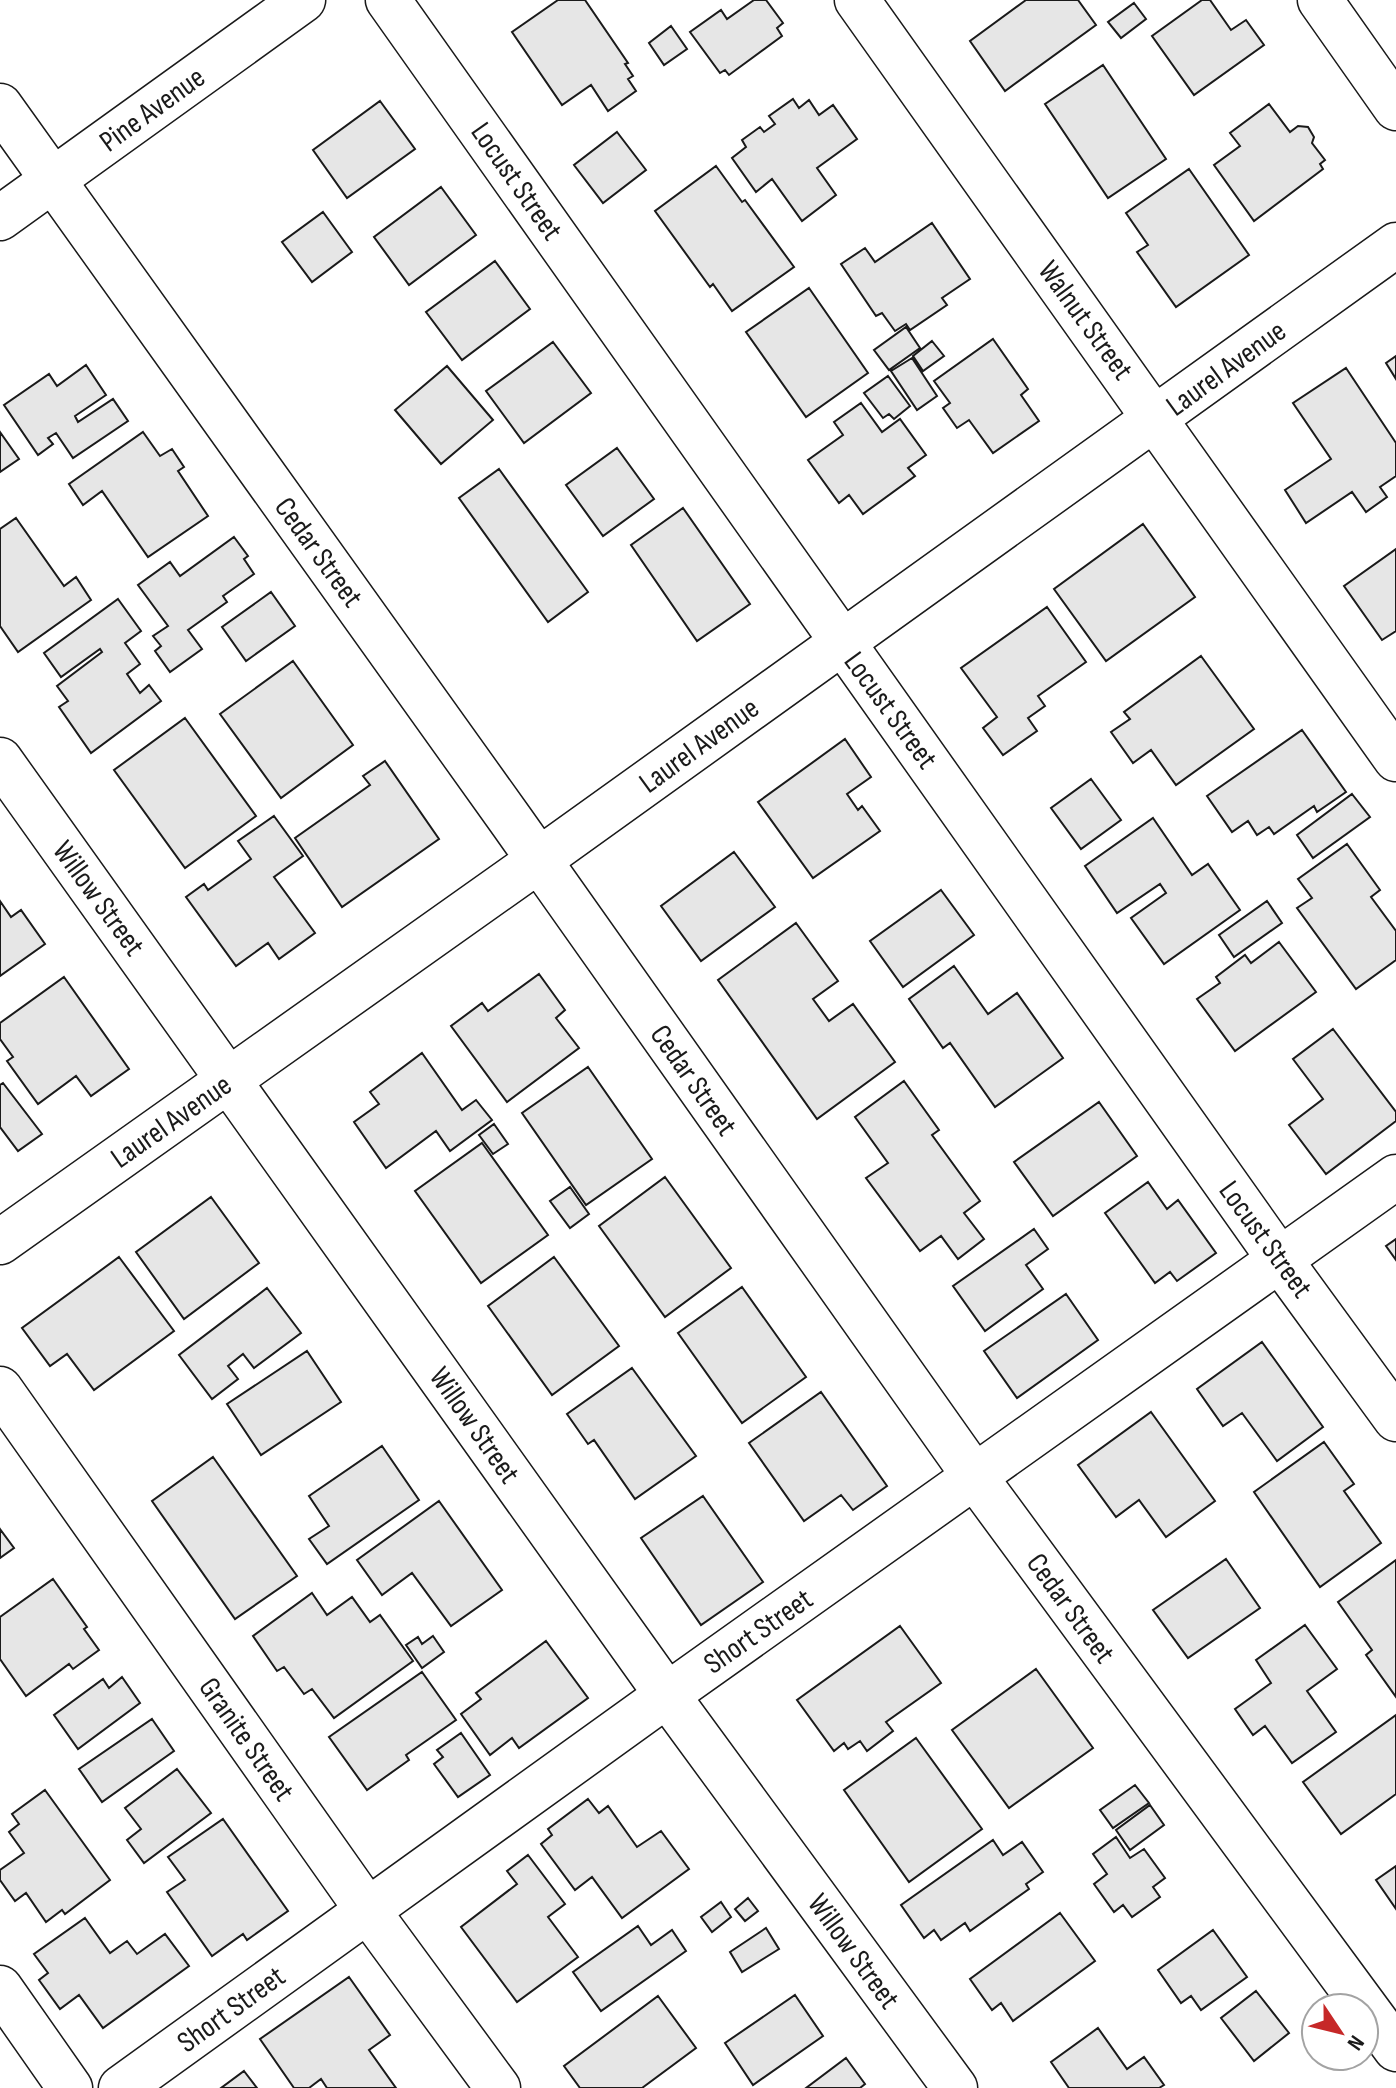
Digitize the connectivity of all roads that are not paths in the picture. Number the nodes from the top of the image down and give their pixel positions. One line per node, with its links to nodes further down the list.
1 (303, 0): 7 (street, Pine Avenue)
2 (388, 0): 11 (street, Locust Street)
3 (857, 0): 10 (street, Walnut Street)
4 (1320, 0): 6 (street)
5 (0, 106): 7 (street, Cedar Street)
6 (1396, 108)
7 (53, 180): 8 (street, Pine Avenue); 14 (street, Cedar Street)
8 (0, 218)
9 (1396, 245): 10 (street, Laurel Avenue)
10 (1156, 419): 11 (street, Laurel Avenue); 12 (street, Walnut Street)
11 (842, 643): 14 (street, Laurel Avenue); 18 (street, Locust Street)
12 (1396, 759)
13 (0, 760): 15 (street, Willow Street)
14 (539, 860): 15 (street, Laurel Avenue); 21 (street, Cedar Street)
15 (230, 1080): 17 (street, Laurel Avenue); 22 (street, Willow Street)
16 (1396, 1177): 18 (street, Short Street)
17 (0, 1242)
18 (1280, 1260): 20 (street, Locust Street); 21 (street, Short Street)
19 (0, 1389): 23 (street, Granite Street)
20 (1396, 1419)
21 (975, 1477): 22 (street, Short Street); 25 (street, Cedar Street)
22 (667, 1695): 23 (street, Short Street); 29 (street, Willow Street)
23 (368, 1911): 27 (street, Short Street); 28 (street, Granite Street)
24 (0, 1988): 26 (street)
25 (1396, 2049)
26 (70, 2088)
27 (121, 2088)
28 (498, 2088)
29 (955, 2088)

